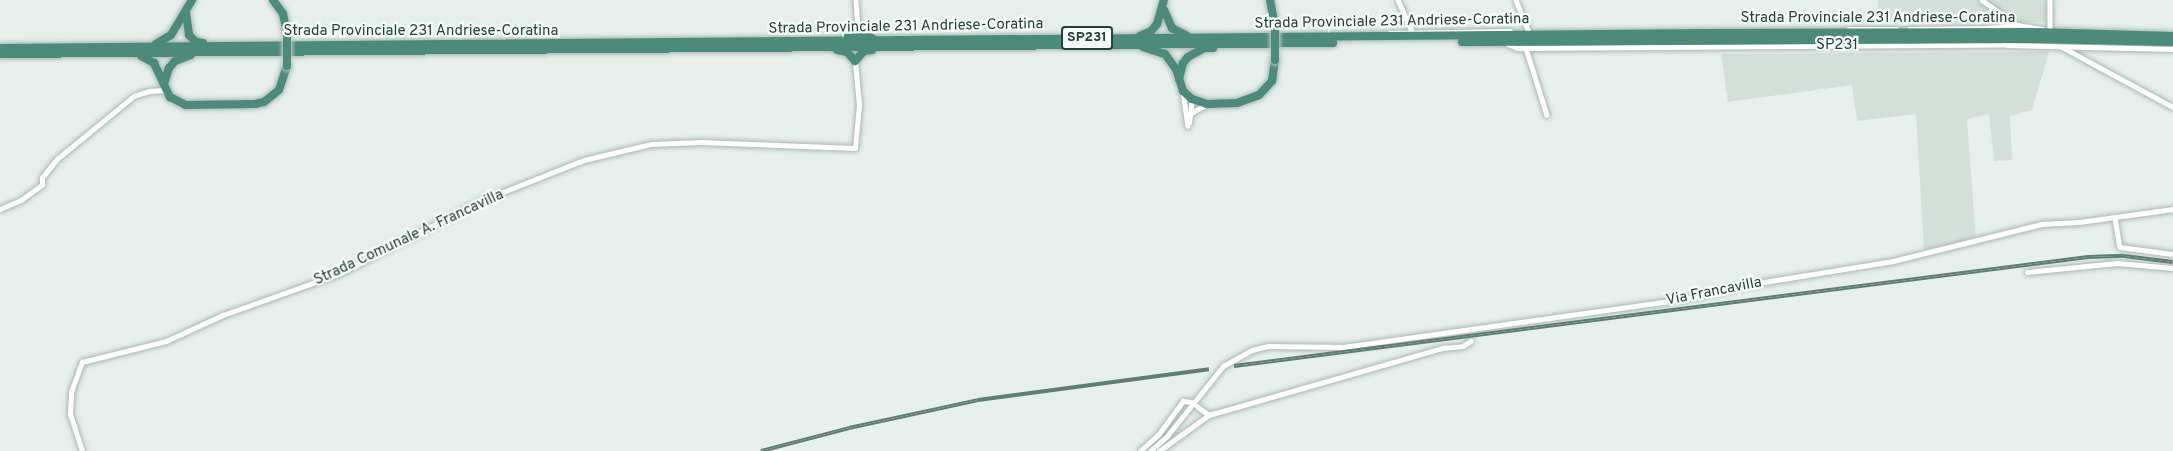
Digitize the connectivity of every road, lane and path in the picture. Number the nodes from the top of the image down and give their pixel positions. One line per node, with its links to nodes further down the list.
1 (192, 0): 10 (highway)
2 (273, 0): 39 (highway, bridge)
3 (856, 0): 12 (street)
4 (1270, 0): 42 (highway, bridge)
5 (1398, 0): 14 (street)
6 (1516, 0): 15 (street)
7 (1982, 0): 11 (street)
8 (2050, 0): 13 (street)
9 (1163, 3): 18 (highway); 19 (highway)
10 (186, 12): 32 (highway); 34 (highway)
11 (2017, 25): 13 (street); 15 (street)
12 (858, 27): 21 (highway); 24 (highway)
13 (2050, 30): 16 (street)
14 (1412, 31): 15 (street); 20 (street)
15 (1529, 32)
16 (2081, 33): 17 (highway, Strada Provinciale 231 Andriese-Coratina / SP231); 20 (highway, Strada Provinciale 231 Andriese-Coratina / SP231)
17 (2173, 36)
18 (1193, 37): 19 (highway, Strada Provinciale 231 Andriese-Coratina / SP231); 20 (highway, Strada Provinciale 231 Andriese-Coratina / SP231)
19 (1119, 38): 21 (highway, Strada Provinciale 231 Andriese-Coratina / SP231)
20 (1384, 38)
21 (922, 39): 24 (highway, Strada Provinciale 231 Andriese-Coratina / SP231)
22 (1502, 41): 23 (highway, Strada Provinciale 231 Andriese-Coratina / SP231); 25 (highway, Strada Provinciale 231 Andriese-Coratina / SP231); 31 (street, SP231)
23 (2173, 42)
24 (802, 43): 27 (highway, Strada Provinciale 231 Andriese-Coratina / SP231); 32 (highway, Strada Provinciale 231 Andriese-Coratina / SP231); 36 (highway)
25 (1248, 43): 26 (highway, Strada Provinciale 231 Andriese-Coratina / SP231); 38 (highway)
26 (1140, 44): 27 (highway, Strada Provinciale 231 Andriese-Coratina / SP231); 38 (highway)
27 (939, 45): 36 (highway)
28 (2062, 46): 29 (street, SP231); 31 (street, SP231); 37 (street)
29 (2092, 46): 33 (street, SP231); 37 (street)
30 (0, 48): 34 (highway, Strada Provinciale 231 Andriese-Coratina / SP231)
31 (1526, 48): 45 (street)
32 (246, 49): 34 (highway, Strada Provinciale 231 Andriese-Coratina / SP231); 39 (highway)
33 (2173, 49)
34 (95, 50): 35 (highway, Strada Provinciale 231 Andriese-Coratina / SP231); 39 (highway)
35 (0, 54)
36 (855, 61): 57 (street, Strada Comunale A. Francavilla)
37 (2089, 62): 43 (street)
38 (1179, 80): 40 (highway)
39 (165, 87): 46 (street)
40 (1183, 91): 41 (highway); 44 (street)
41 (1192, 99): 42 (highway); 44 (street)
42 (1207, 104): 44 (street)
43 (2173, 107)
44 (1188, 114)
45 (1547, 114)
46 (0, 209)
47 (2173, 209): 48 (street, Via Francavilla)
48 (2115, 217): 49 (street); 56 (street, Via Francavilla)
49 (2173, 254)
50 (2173, 268): 51 (street)
51 (2027, 272)
52 (1472, 341): 55 (street)
53 (1191, 402): 58 (street)
54 (1197, 406): 55 (street)
55 (1209, 415): 56 (street)
56 (1160, 448): 59 (street, Via Francavilla)
57 (82, 451)
58 (1140, 451)
59 (1150, 451)

